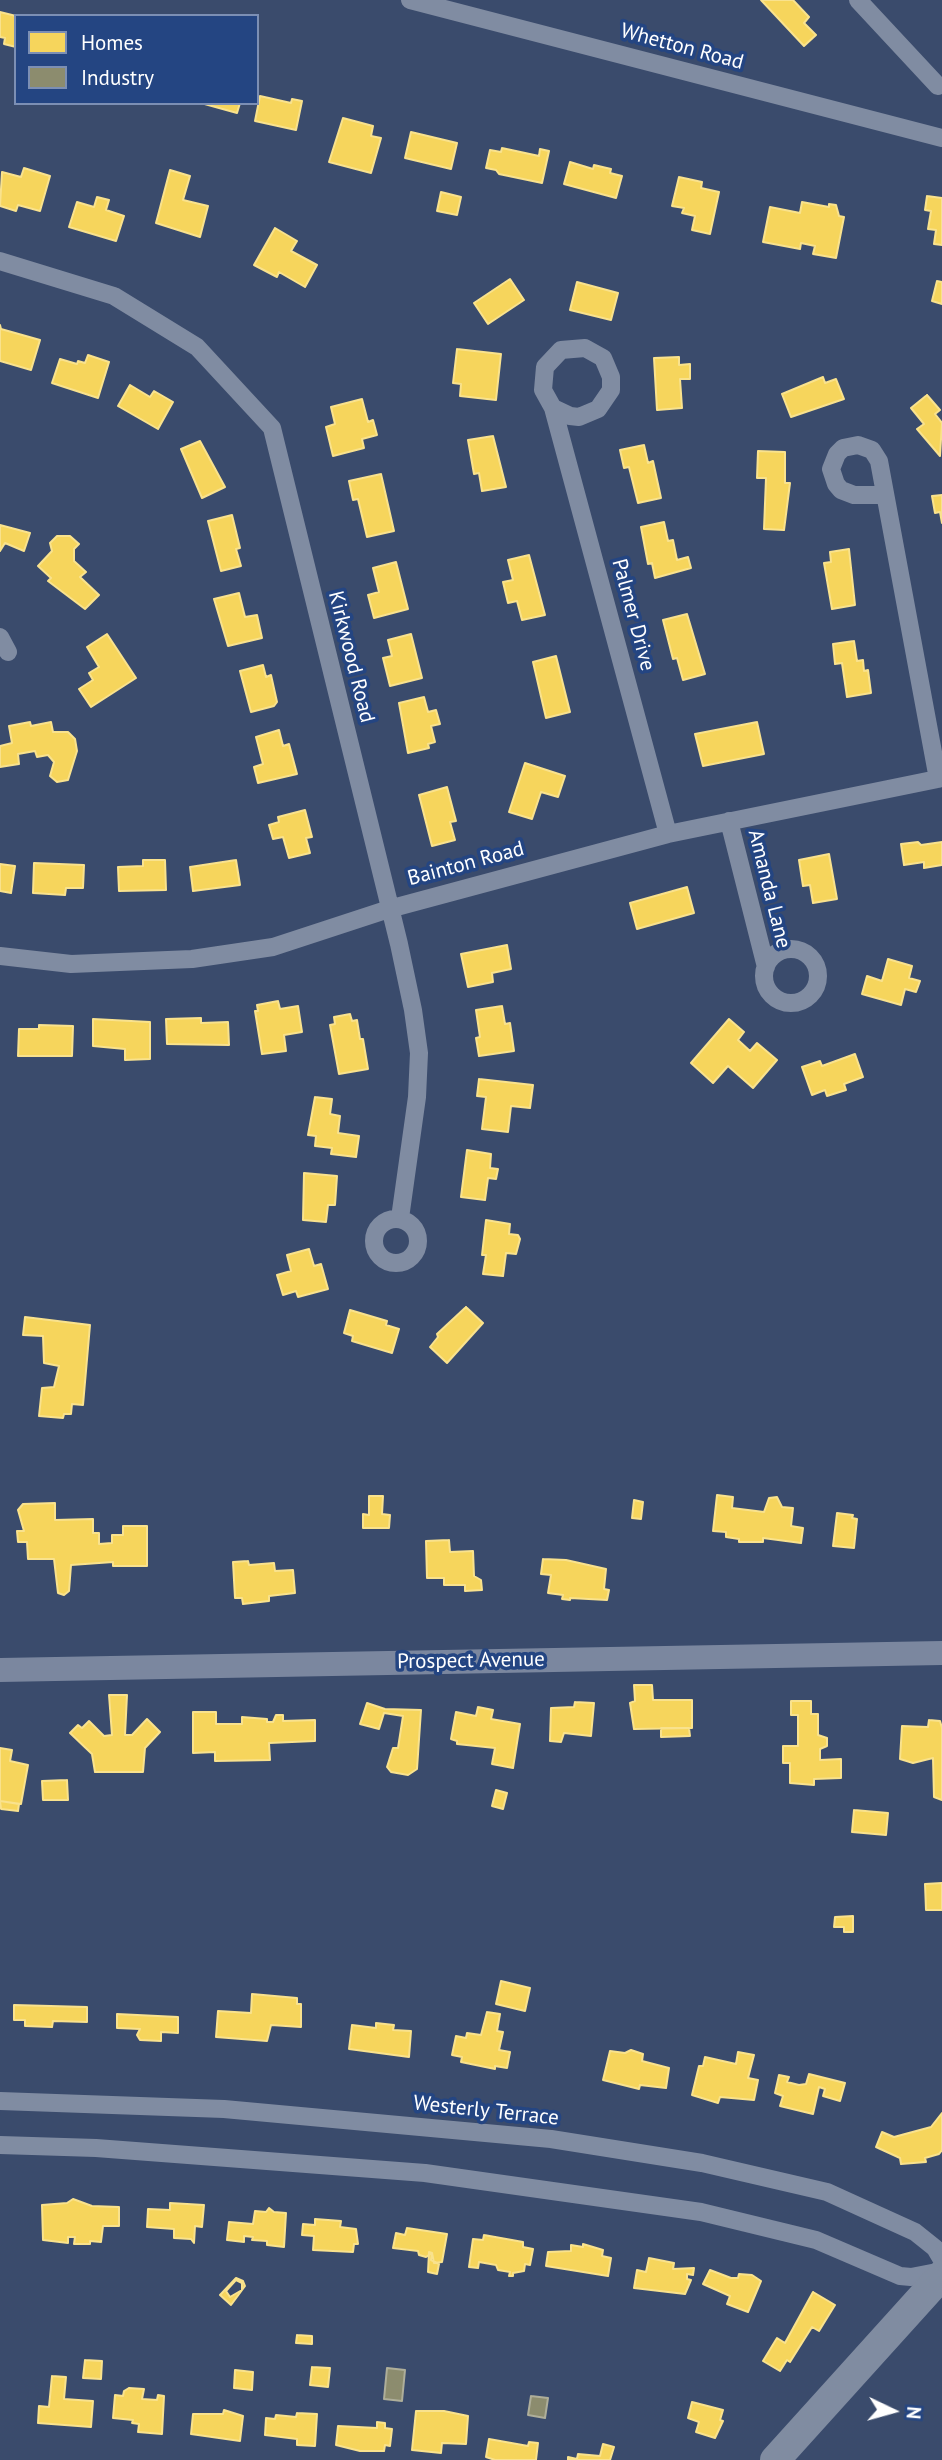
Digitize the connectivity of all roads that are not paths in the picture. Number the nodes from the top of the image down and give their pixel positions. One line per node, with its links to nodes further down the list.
1 (410, 0): 4 (street, Whetton Road)
2 (858, 0): 3 (street)
3 (938, 86)
4 (942, 138)
5 (0, 261): 11 (street, Kirkwood Road)
6 (553, 408): 10 (street, Palmer Drive)
7 (884, 495): 8 (street)
8 (940, 778): 9 (street, Bainton Road)
9 (729, 821): 10 (street, Bainton Road); 13 (street, Amanda Lane)
10 (668, 834): 11 (street, Bainton Road)
11 (389, 909): 12 (street, Bainton Road); 14 (street, Kirkwood Road)
12 (0, 957)
13 (766, 967)
14 (400, 1218)
15 (942, 1653): 16 (main road, Prospect Avenue)
16 (0, 1670)
17 (0, 2101): 19 (street, Westerly Terrace)
18 (0, 2145): 20 (street)
19 (942, 2260)
20 (942, 2273): 21 (highway)
21 (775, 2460)

